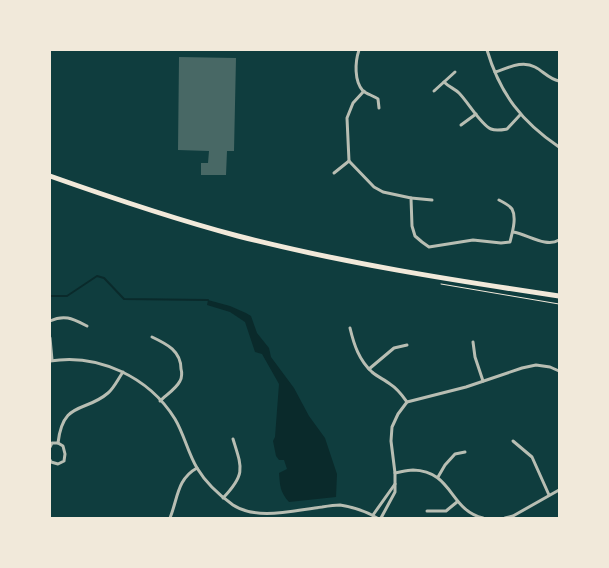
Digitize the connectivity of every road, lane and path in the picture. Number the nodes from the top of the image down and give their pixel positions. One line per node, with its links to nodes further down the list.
1 (359, 50): 7 (street)
2 (487, 50): 4 (street)
3 (455, 72): 6 (street)
4 (495, 72): 5 (street); 11 (street)
5 (559, 81)
6 (444, 82): 8 (street); 10 (street)
7 (364, 91): 9 (street); 14 (street)
8 (434, 91)
9 (379, 108)
10 (476, 114): 11 (street); 12 (street)
11 (520, 115): 13 (street)
12 (461, 126)
13 (559, 147)
14 (349, 161): 15 (street); 17 (street)
15 (334, 173)
16 (50, 176): 22 (main road)
17 (411, 198): 18 (street); 20 (street)
18 (432, 200)
19 (499, 200): 20 (street)
20 (513, 232): 21 (street)
21 (559, 240)
22 (559, 296)
23 (50, 321): 24 (street)
24 (87, 326)
25 (350, 328): 31 (street)
26 (152, 337): 35 (street)
27 (50, 338): 30 (street)
28 (473, 342): 34 (street)
29 (407, 345): 31 (street)
30 (51, 361): 33 (street)
31 (369, 369): 36 (street)
32 (559, 371): 34 (street)
33 (123, 372): 35 (street); 39 (street)
34 (483, 381): 36 (street)
35 (160, 401): 43 (street)
36 (407, 402): 44 (street)
37 (233, 439): 49 (street)
38 (514, 441): 48 (street)
39 (58, 442): 40 (street); 42 (street)
40 (50, 447)
41 (465, 452): 45 (street)
42 (50, 460)
43 (197, 468): 49 (street); 54 (street)
44 (395, 473): 45 (street); 46 (street)
45 (438, 477): 50 (street)
46 (395, 484): 53 (street); 57 (street)
47 (559, 490): 48 (street)
48 (549, 495): 59 (street)
49 (223, 498): 52 (street)
50 (457, 502): 51 (street); 58 (street)
51 (426, 511)
52 (254, 513): 53 (street); 55 (street)
53 (373, 516): 56 (street)
54 (170, 518)
55 (253, 518)
56 (377, 518)
57 (381, 518)
58 (483, 518)
59 (506, 518)

